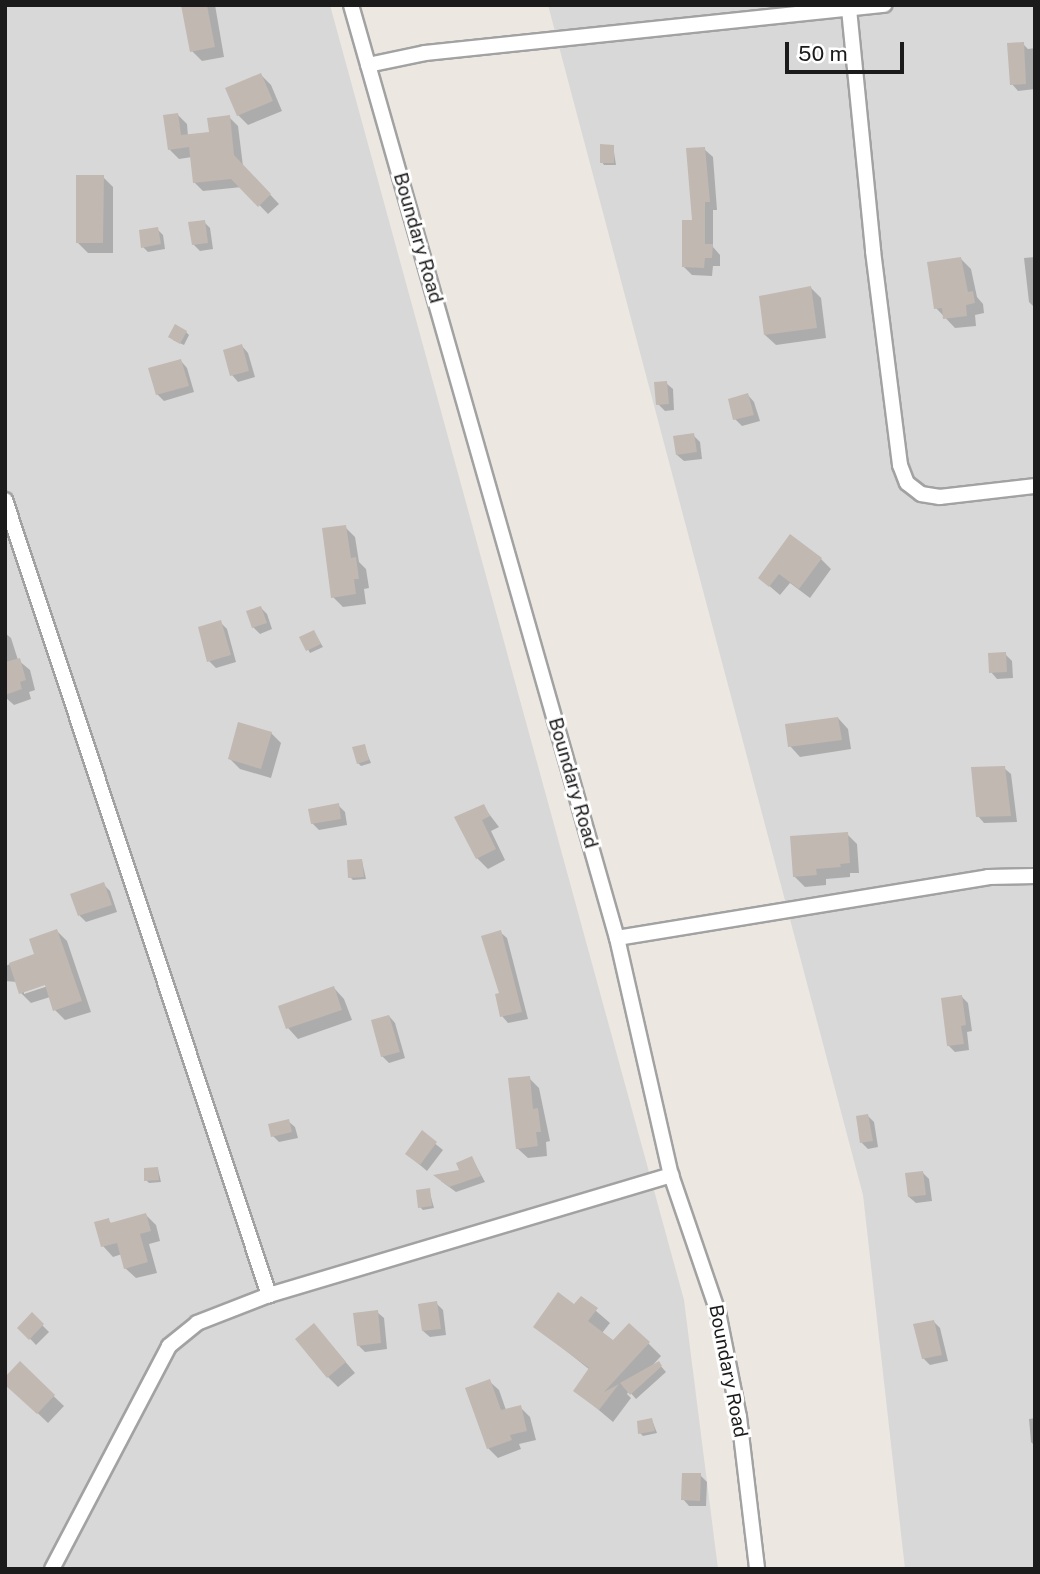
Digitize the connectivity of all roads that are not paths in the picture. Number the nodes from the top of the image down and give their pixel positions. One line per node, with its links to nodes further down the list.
1 (351, 5): 4 (street, Boundary Road)
2 (885, 5): 3 (street)
3 (849, 9): 4 (street); 5 (street)
4 (368, 65): 8 (street, Boundary Road)
5 (1035, 486)
6 (5, 500): 10 (street)
7 (1035, 876): 8 (street)
8 (617, 938): 9 (street, Boundary Road)
9 (671, 1174): 10 (street); 12 (street, Boundary Road)
10 (269, 1295): 11 (street)
11 (51, 1569)
12 (757, 1569)

